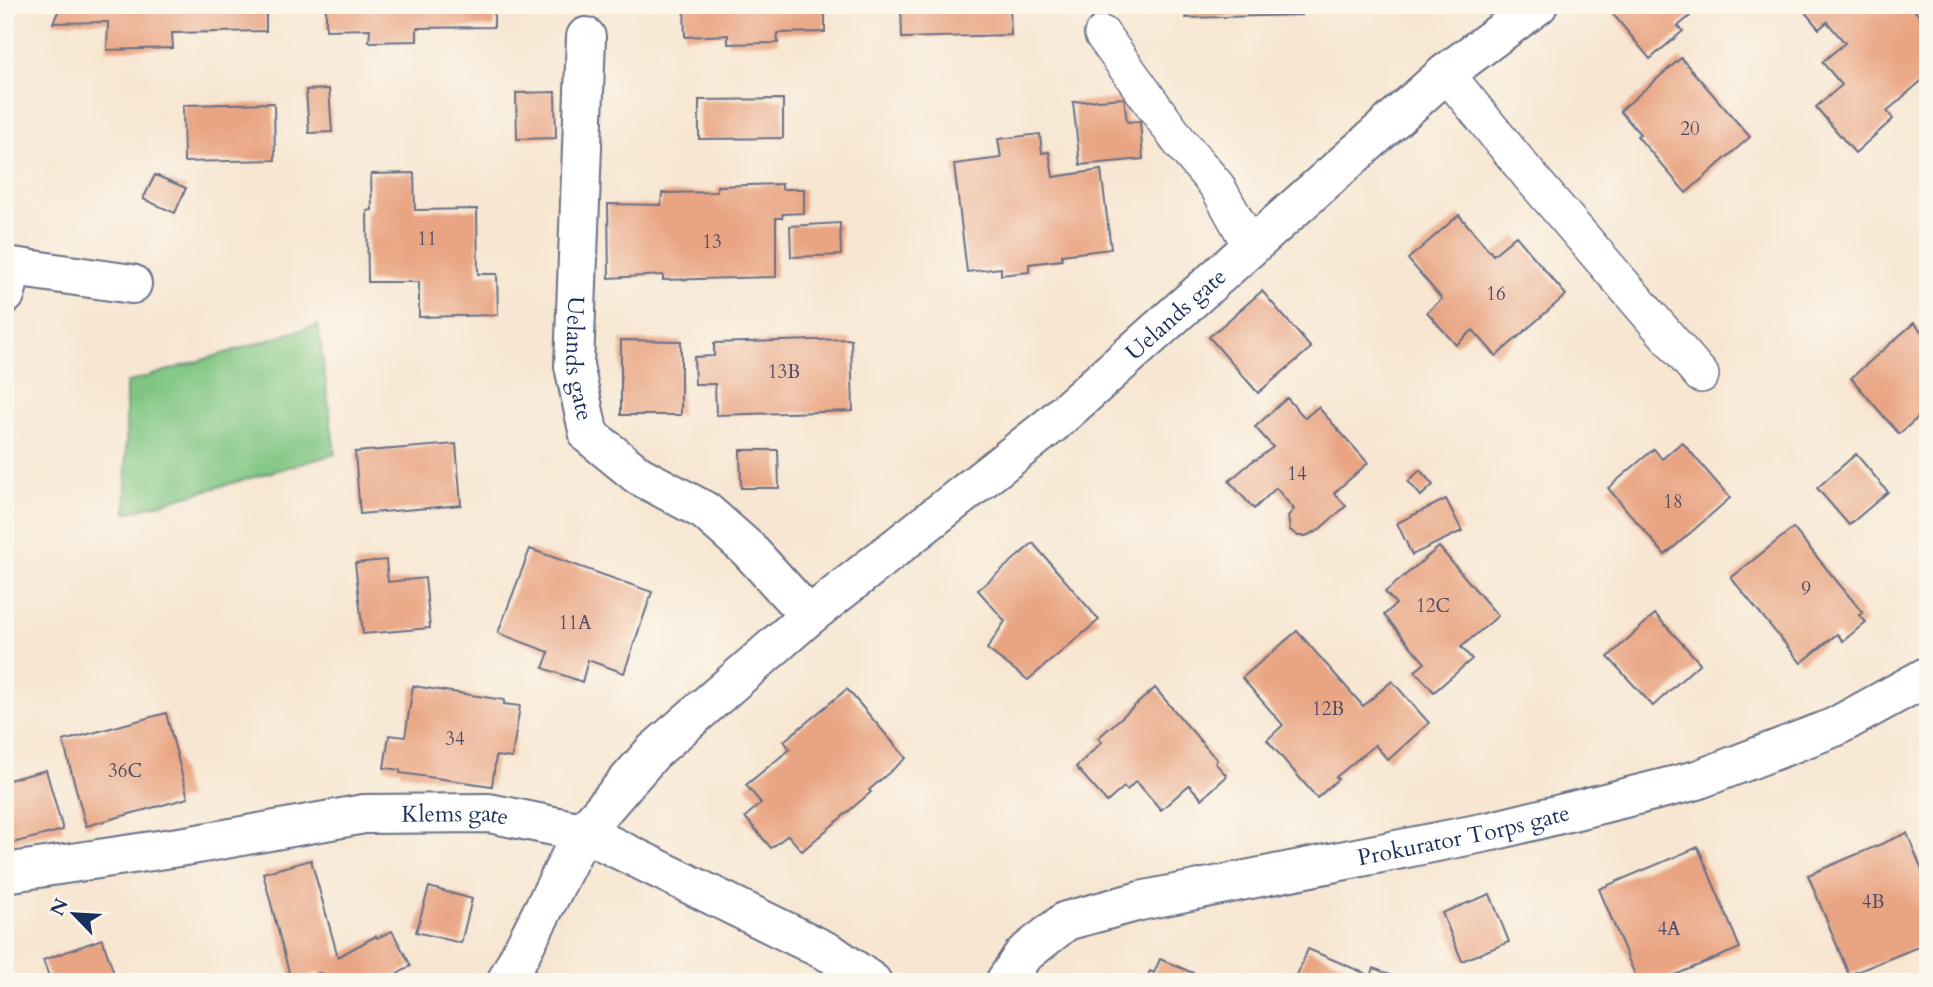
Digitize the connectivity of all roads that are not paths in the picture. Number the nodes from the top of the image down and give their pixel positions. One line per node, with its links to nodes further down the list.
1 (1538, 5): 4 (street, Uelands gate)
2 (1102, 34): 5 (lane)
3 (586, 37): 9 (street, Uelands gate)
4 (1446, 73): 5 (street, Uelands gate); 8 (lane)
5 (1251, 247): 9 (street, Uelands gate)
6 (132, 284): 7 (street)
7 (5, 295)
8 (1701, 375)
9 (808, 616): 11 (street, Uelands gate)
10 (1928, 676): 15 (street, Prokurator Torps gate)
11 (583, 832): 12 (street, Klems gate); 13 (street, Uelands gate); 14 (street, Klems gate)
12 (5, 873)
13 (506, 982)
14 (872, 982)
15 (1005, 982)

